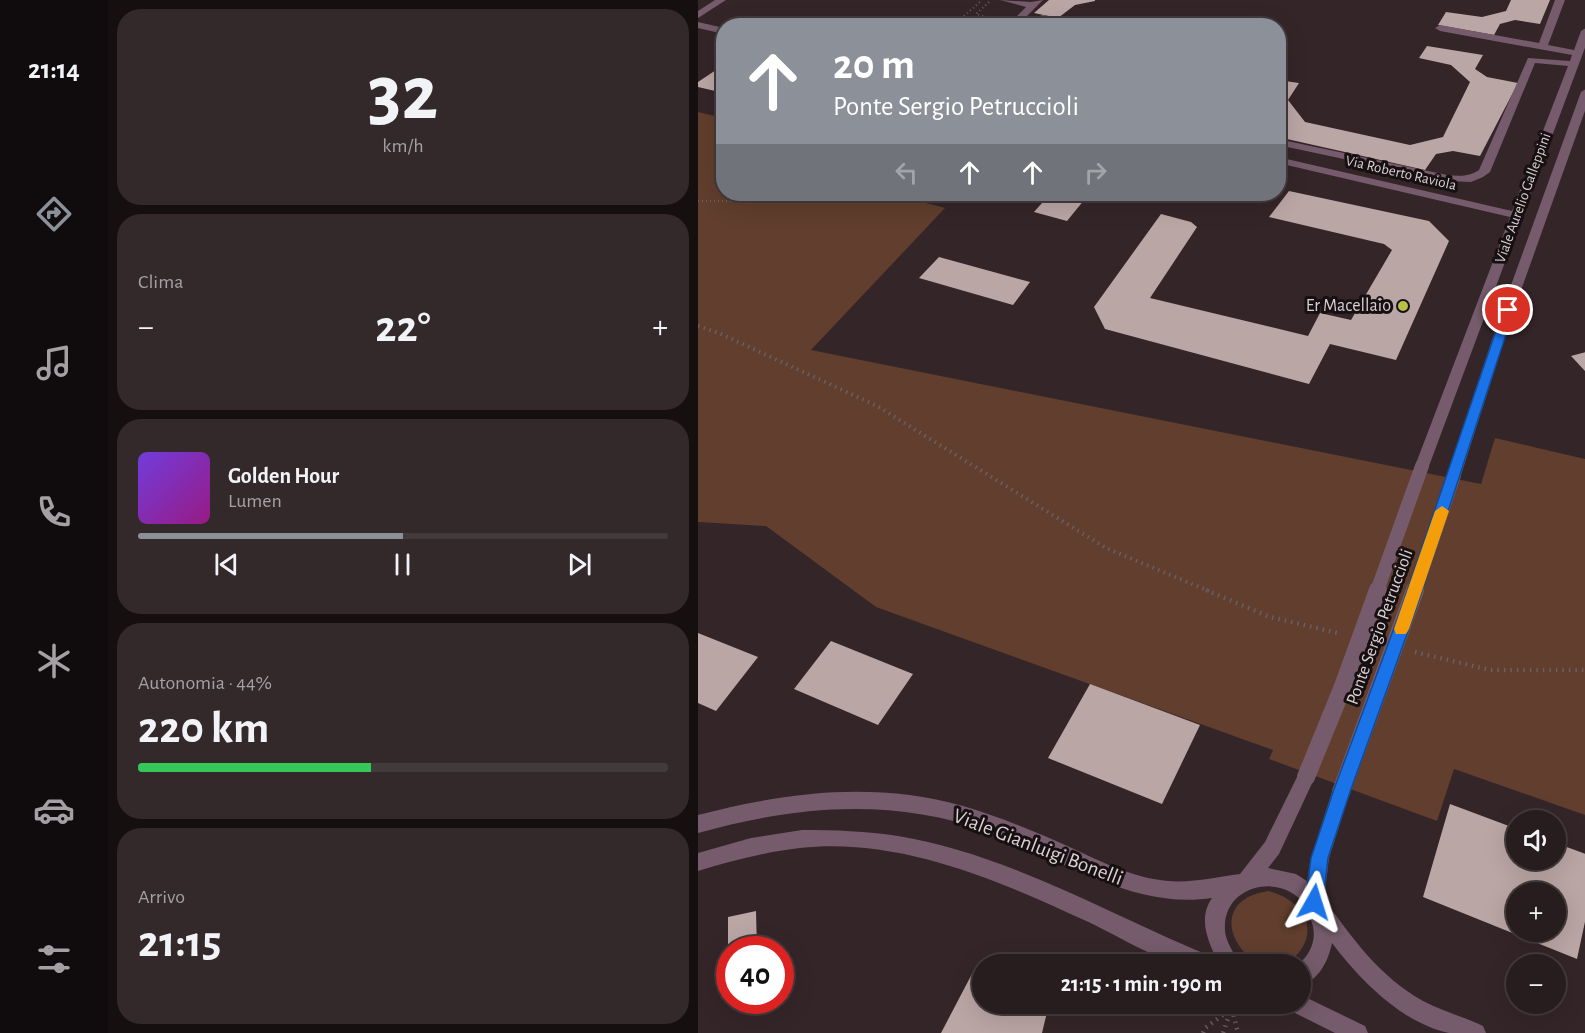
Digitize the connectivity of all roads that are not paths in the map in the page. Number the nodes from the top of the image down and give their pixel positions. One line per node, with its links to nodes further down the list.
1 (720, 0): 6 (street)
2 (1005, 0): 4 (street)
3 (1560, 0): 13 (street)
4 (1035, 3): 5 (street)
5 (1024, 13): 7 (street); 8 (street)
6 (698, 15)
7 (1019, 18)
8 (1033, 18)
9 (698, 25): 11 (street)
10 (1440, 28): 13 (street)
11 (716, 29)
12 (1586, 31): 14 (street, Viale Aurelio Galleppini)
13 (1543, 46): 14 (street)
14 (1575, 59): 16 (street); 18 (street, Viale Aurelio Galleppini)
15 (1586, 92): 20 (street, Viale Aurelio Galleppini)
16 (1286, 144)
17 (1286, 162): 18 (street, Via Roberto Raviola)
18 (1516, 215): 19 (street, Viale Aurelio Galleppini)
19 (1422, 466): 23 (street, Ponte Sergio Petruccioli, bridge)
20 (1454, 476): 24 (street, Ponte Sergio Petruccioli, bridge)
21 (698, 824): 23 (street, Viale Gianluigi Bonelli)
22 (698, 862): 25 (street, Viale Gianluigi Bonelli)
23 (1242, 881): 24 (street, Viale Gianluigi Bonelli); 26 (street)
24 (1314, 902): 27 (street); 30 (street)
25 (1182, 954)
26 (1222, 954)
27 (1311, 967)
28 (1311, 1010): 29 (street)
29 (1358, 1033)
30 (1476, 1033)

